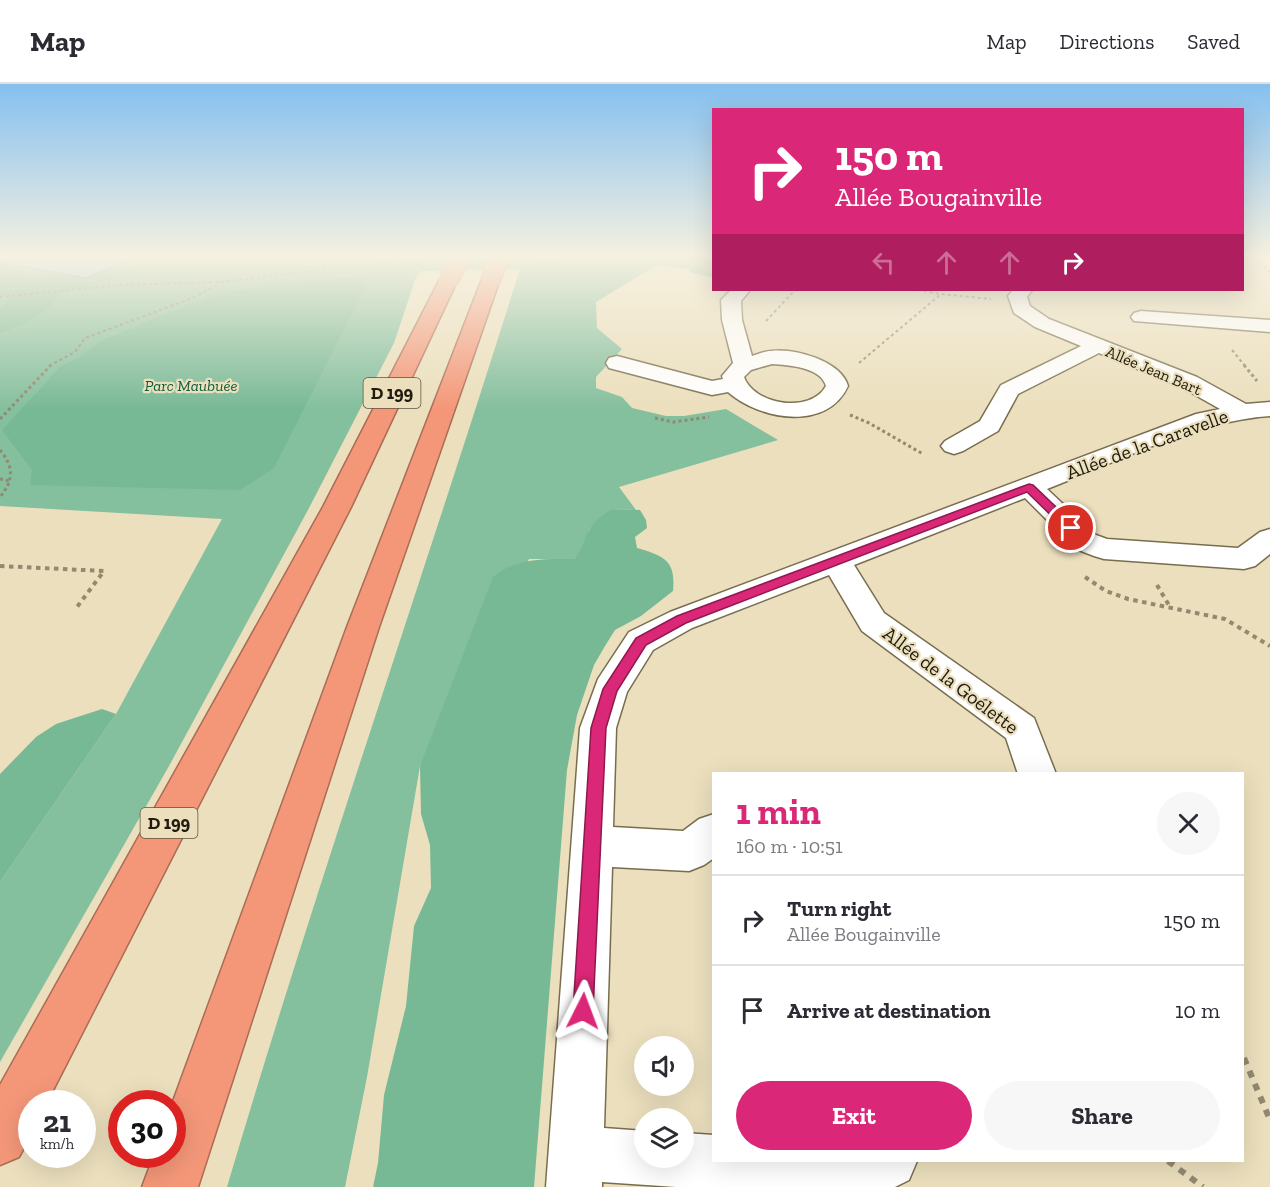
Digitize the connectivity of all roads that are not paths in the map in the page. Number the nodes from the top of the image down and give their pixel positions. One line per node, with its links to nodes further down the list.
1 (436, 306): 19 (highway, D 199, bridge)
2 (481, 306): 26 (highway, D 199, bridge)
3 (731, 306): 8 (street)
4 (1020, 306): 7 (street, Allée Jean Bart)
5 (1141, 316): 6 (street)
6 (1270, 326)
7 (1097, 346): 11 (street, Allée Jean Bart); 12 (street)
8 (741, 354): 10 (street); 10 (street)
9 (617, 363): 10 (street)
10 (734, 384)
11 (1256, 410): 13 (street, Allée de la Caravelle)
12 (954, 446)
13 (1029, 487): 14 (street); 15 (street, Allée de la Caravelle)
14 (1270, 539)
15 (836, 561): 16 (street, Allée de la Goélette); 18 (street, Allée de la Caravelle)
16 (1036, 772)
17 (712, 834): 18 (street)
18 (591, 846): 25 (street, Allée de la Caravelle)
19 (0, 1138)
20 (634, 1160): 25 (street)
21 (694, 1161): 22 (street)
22 (712, 1162)
23 (714, 1162): 24 (street)
24 (888, 1162)
25 (575, 1170)
26 (170, 1187)

